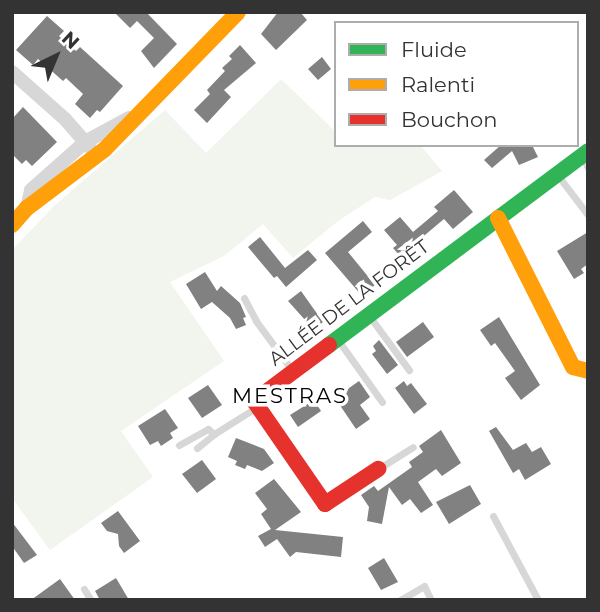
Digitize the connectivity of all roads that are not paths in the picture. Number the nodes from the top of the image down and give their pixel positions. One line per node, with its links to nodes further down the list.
1 (238, 12): 3 (street)
2 (12, 72): 4 (street)
3 (149, 107): 4 (street); 5 (street)
4 (85, 142): 5 (street); 8 (street)
5 (97, 156): 8 (street)
6 (586, 158): 7 (street, ALLÉE DE LA FORÊT)
7 (557, 173): 9 (lane); 10 (street, ALLÉE DE LA FORÊT)
8 (27, 208): 11 (street)
9 (588, 215)
10 (498, 218): 13 (street, ALLÉE DE LA FORÊT); 16 (street)
11 (12, 225)
12 (244, 298): 17 (lane)
13 (368, 315): 14 (street, ALLÉE DE LA FORÊT); 15 (lane)
14 (337, 338): 17 (street, ALLÉE DE LA FORÊT); 18 (lane)
15 (409, 370)
16 (588, 371)
17 (293, 372): 19 (street, ALLÉE DE LA FORÊT)
18 (382, 402)
19 (258, 406): 20 (lane); 24 (street)
20 (214, 434): 21 (lane); 23 (lane)
21 (179, 445)
22 (413, 447): 24 (lane)
23 (197, 449)
24 (378, 469)
25 (493, 516): 30 (lane)
26 (84, 589): 27 (lane)
27 (91, 600)
28 (400, 600): 29 (lane)
29 (431, 600)
30 (538, 600)

